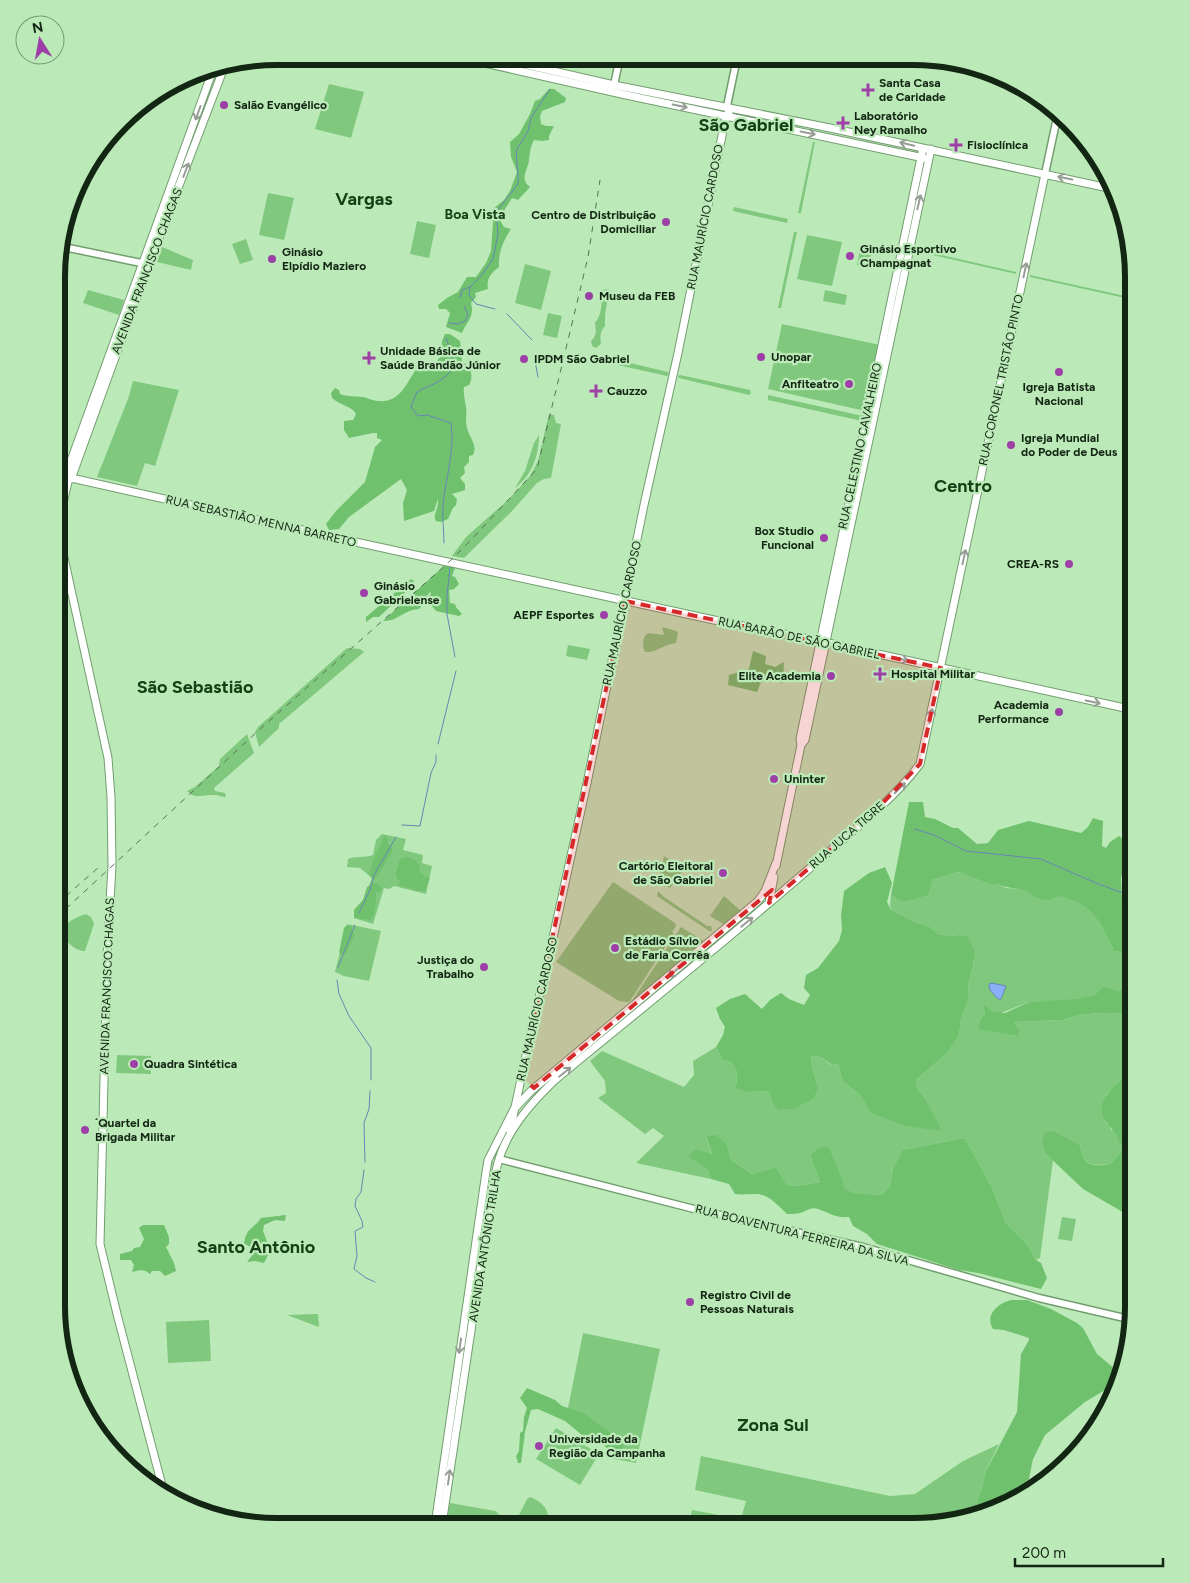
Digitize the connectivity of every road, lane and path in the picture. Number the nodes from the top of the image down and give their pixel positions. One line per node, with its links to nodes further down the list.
1 (498, 65): 7 (main road)
2 (523, 65): 7 (main road)
3 (618, 65): 7 (street)
4 (736, 65): 10 (street, RUA MAURÍCIO CARDOSO)
5 (222, 72): 20 (main road, AVENIDA FRANCISCO CHAGAS, one-way to 5)
6 (211, 75): 20 (main road, AVENIDA FRANCISCO CHAGAS, one-way to 20)
7 (614, 88): 8 (main road); 9 (main road)
8 (636, 88): 9 (main road); 10 (main road)
9 (634, 97): 11 (main road, one-way to 11)
10 (727, 106): 11 (main road, RUA MAURÍCIO CARDOSO); 12 (main road)
11 (726, 116): 14 (main road); 24 (main road, RUA MAURÍCIO CARDOSO)
12 (772, 116): 14 (main road); 15 (main road, one-way to 12)
13 (1056, 121): 17 (street, RUA CORONEL TRISTÃO PINTO)
14 (770, 125): 16 (main road, one-way to 16)
15 (927, 149): 16 (main road, RUA CELESTINO CAVALHEIRO); 17 (main road)
16 (925, 158): 25 (main road, RUA CELESTINO CAVALHEIRO)
17 (1045, 174): 18 (main road, one-way to 17); 26 (main road, RUA CORONEL TRISTÃO PINTO, one-way to 17)
18 (1104, 186)
19 (67, 248): 20 (street)
20 (146, 264): 21 (main road, AVENIDA FRANCISCO CHAGAS)
21 (66, 477): 23 (main road, RUA SEBASTIÃO MENNA BARRETO)
22 (65, 562): 39 (main road, AVENIDA FRANCISCO CHAGAS)
23 (464, 566): 24 (main road, RUA BARÃO DE SÃO GABRIEL)
24 (625, 601): 25 (main road, RUA BARÃO DE SÃO GABRIEL); 32 (main road, RUA MAURÍCIO CARDOSO)
25 (822, 642): 26 (main road, RUA BARÃO DE SÃO GABRIEL, one-way to 26); 29 (main road, RUA CELESTINO CAVALHEIRO)
26 (941, 668): 27 (main road, RUA BARÃO DE SÃO GABRIEL, one-way to 27); 28 (main road, RUA CORONEL TRISTÃO PINTO, one-way to 26)
27 (1125, 708)
28 (920, 764): 30 (main road, RUA JUCA TIGRE, one-way to 28)
29 (776, 863): 30 (main road, RUA CELESTINO CAVALHEIRO); 31 (main road, RUA CELESTINO CAVALHEIRO)
30 (769, 903): 34 (main road, AVENIDA ANTÔNIO TRILHA, one-way to 30)
31 (744, 912): 33 (main road, AVENIDA ANTÔNIO TRILHA, one-way to 33)
32 (522, 1078): 33 (main road); 35 (main road, RUA MAURÍCIO CARDOSO)
33 (534, 1088): 34 (main road); 35 (main road, AVENIDA ANTÔNIO TRILHA)
34 (541, 1094): 36 (main road, AVENIDA ANTÔNIO TRILHA)
35 (514, 1109): 36 (main road); 40 (main road, AVENIDA ANTÔNIO TRILHA, one-way to 40)
36 (510, 1134): 37 (main road, AVENIDA ANTÔNIO TRILHA)
37 (499, 1159): 38 (street, RUA BOAVENTURA FERREIRA DA SILVA); 41 (main road, AVENIDA ANTÔNIO TRILHA, one-way to 37)
38 (1125, 1318)
39 (162, 1484)
40 (436, 1518)
41 (443, 1518)

